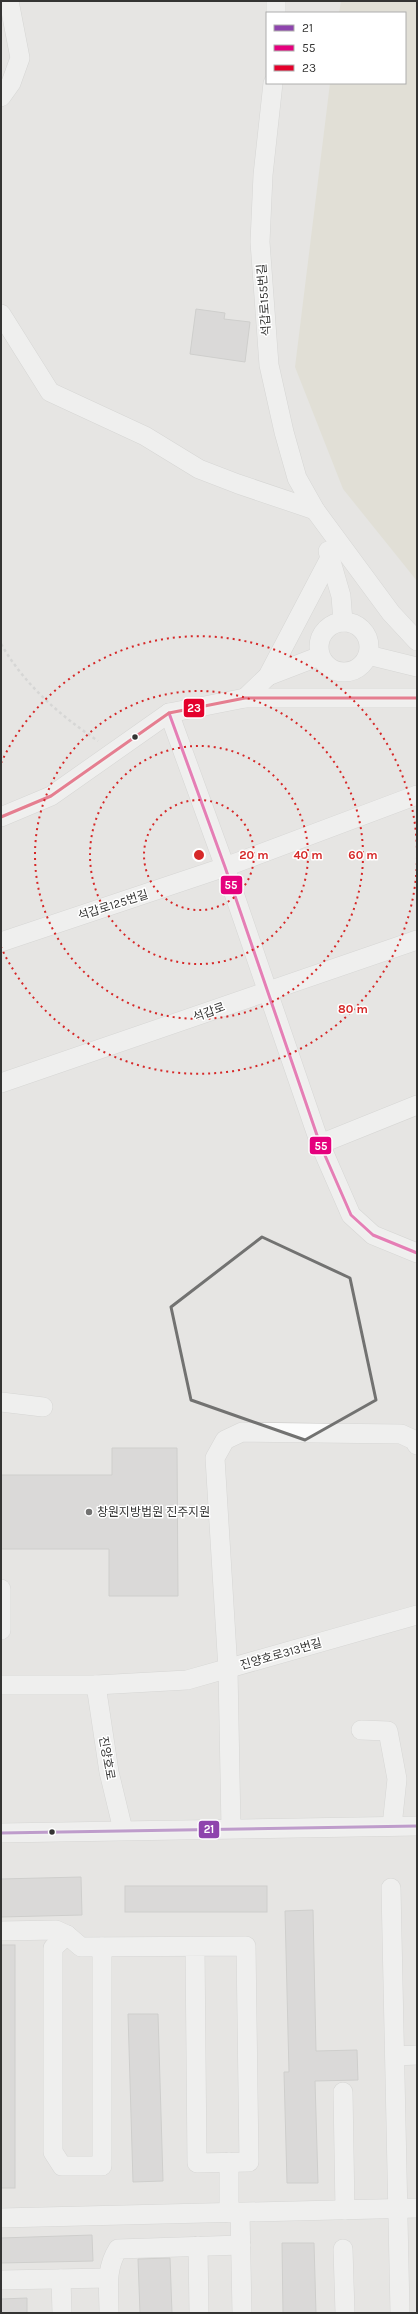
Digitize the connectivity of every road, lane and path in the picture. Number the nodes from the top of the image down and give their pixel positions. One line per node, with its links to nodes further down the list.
1 (9, 1): 5 (street)
2 (276, 1): 3 (street)
3 (276, 12)
4 (273, 84): 7 (street, 석갑로155번길)
5 (1, 97)
6 (1, 314): 7 (street)
7 (315, 510): 8 (street); 10 (street, 석갑로155번길)
8 (330, 558): 9 (street); 15 (street)
9 (342, 622): 12 (street); 13 (street)
10 (417, 641)
11 (1, 644): 19 (path)
12 (368, 655): 13 (street); 14 (street)
13 (320, 656): 15 (street)
14 (417, 667)
15 (268, 676): 16 (street)
16 (245, 698): 17 (street); 18 (street)
17 (417, 698)
18 (169, 713): 19 (street); 22 (street)
19 (113, 751): 21 (street)
20 (417, 795): 22 (street, 석갑로125번길)
21 (1, 817)
22 (225, 867): 24 (street, 석갑로125번길); 25 (street)
23 (417, 940): 25 (street, 석갑로)
24 (1, 942)
25 (268, 991): 26 (street, 석갑로); 28 (street)
26 (1, 1083)
27 (417, 1105): 28 (street)
28 (320, 1144): 29 (street)
29 (417, 1253)
30 (1, 1402): 31 (street)
31 (43, 1407)
32 (417, 1445): 36 (street)
33 (1, 1589): 35 (street)
34 (417, 1615): 36 (street, 진양호로313번길)
35 (1, 1630)
36 (228, 1670): 38 (street); 42 (street, 진양호로313번길)
37 (1, 1685): 38 (street)
38 (96, 1685): 43 (street, 진양호로)
39 (362, 1730): 40 (street)
40 (392, 1826): 41 (street); 42 (street)
41 (417, 1826)
42 (231, 1828): 43 (street)
43 (123, 1830): 44 (street)
44 (1, 1833)
45 (391, 1888): 51 (street)
46 (1, 1931): 47 (street)
47 (67, 1935): 48 (street); 48 (street)
48 (102, 1947): 49 (street)
49 (195, 1947): 53 (street); 53 (street)
50 (417, 2055): 51 (street)
51 (395, 2056): 54 (street)
52 (343, 2092): 56 (street)
53 (229, 2162): 57 (street)
54 (398, 2208): 55 (street); 56 (street); 70 (street)
55 (417, 2208)
56 (345, 2210): 57 (street)
57 (235, 2213): 58 (street); 59 (street)
58 (1, 2218)
59 (241, 2245): 60 (street); 68 (street)
60 (198, 2246): 62 (street); 67 (street)
61 (343, 2249): 69 (street)
62 (108, 2278): 63 (street); 66 (street)
63 (61, 2279): 64 (street); 65 (street)
64 (1, 2280)
65 (62, 2313)
66 (109, 2313)
67 (199, 2313)
68 (242, 2313)
69 (345, 2313)
70 (400, 2313)

